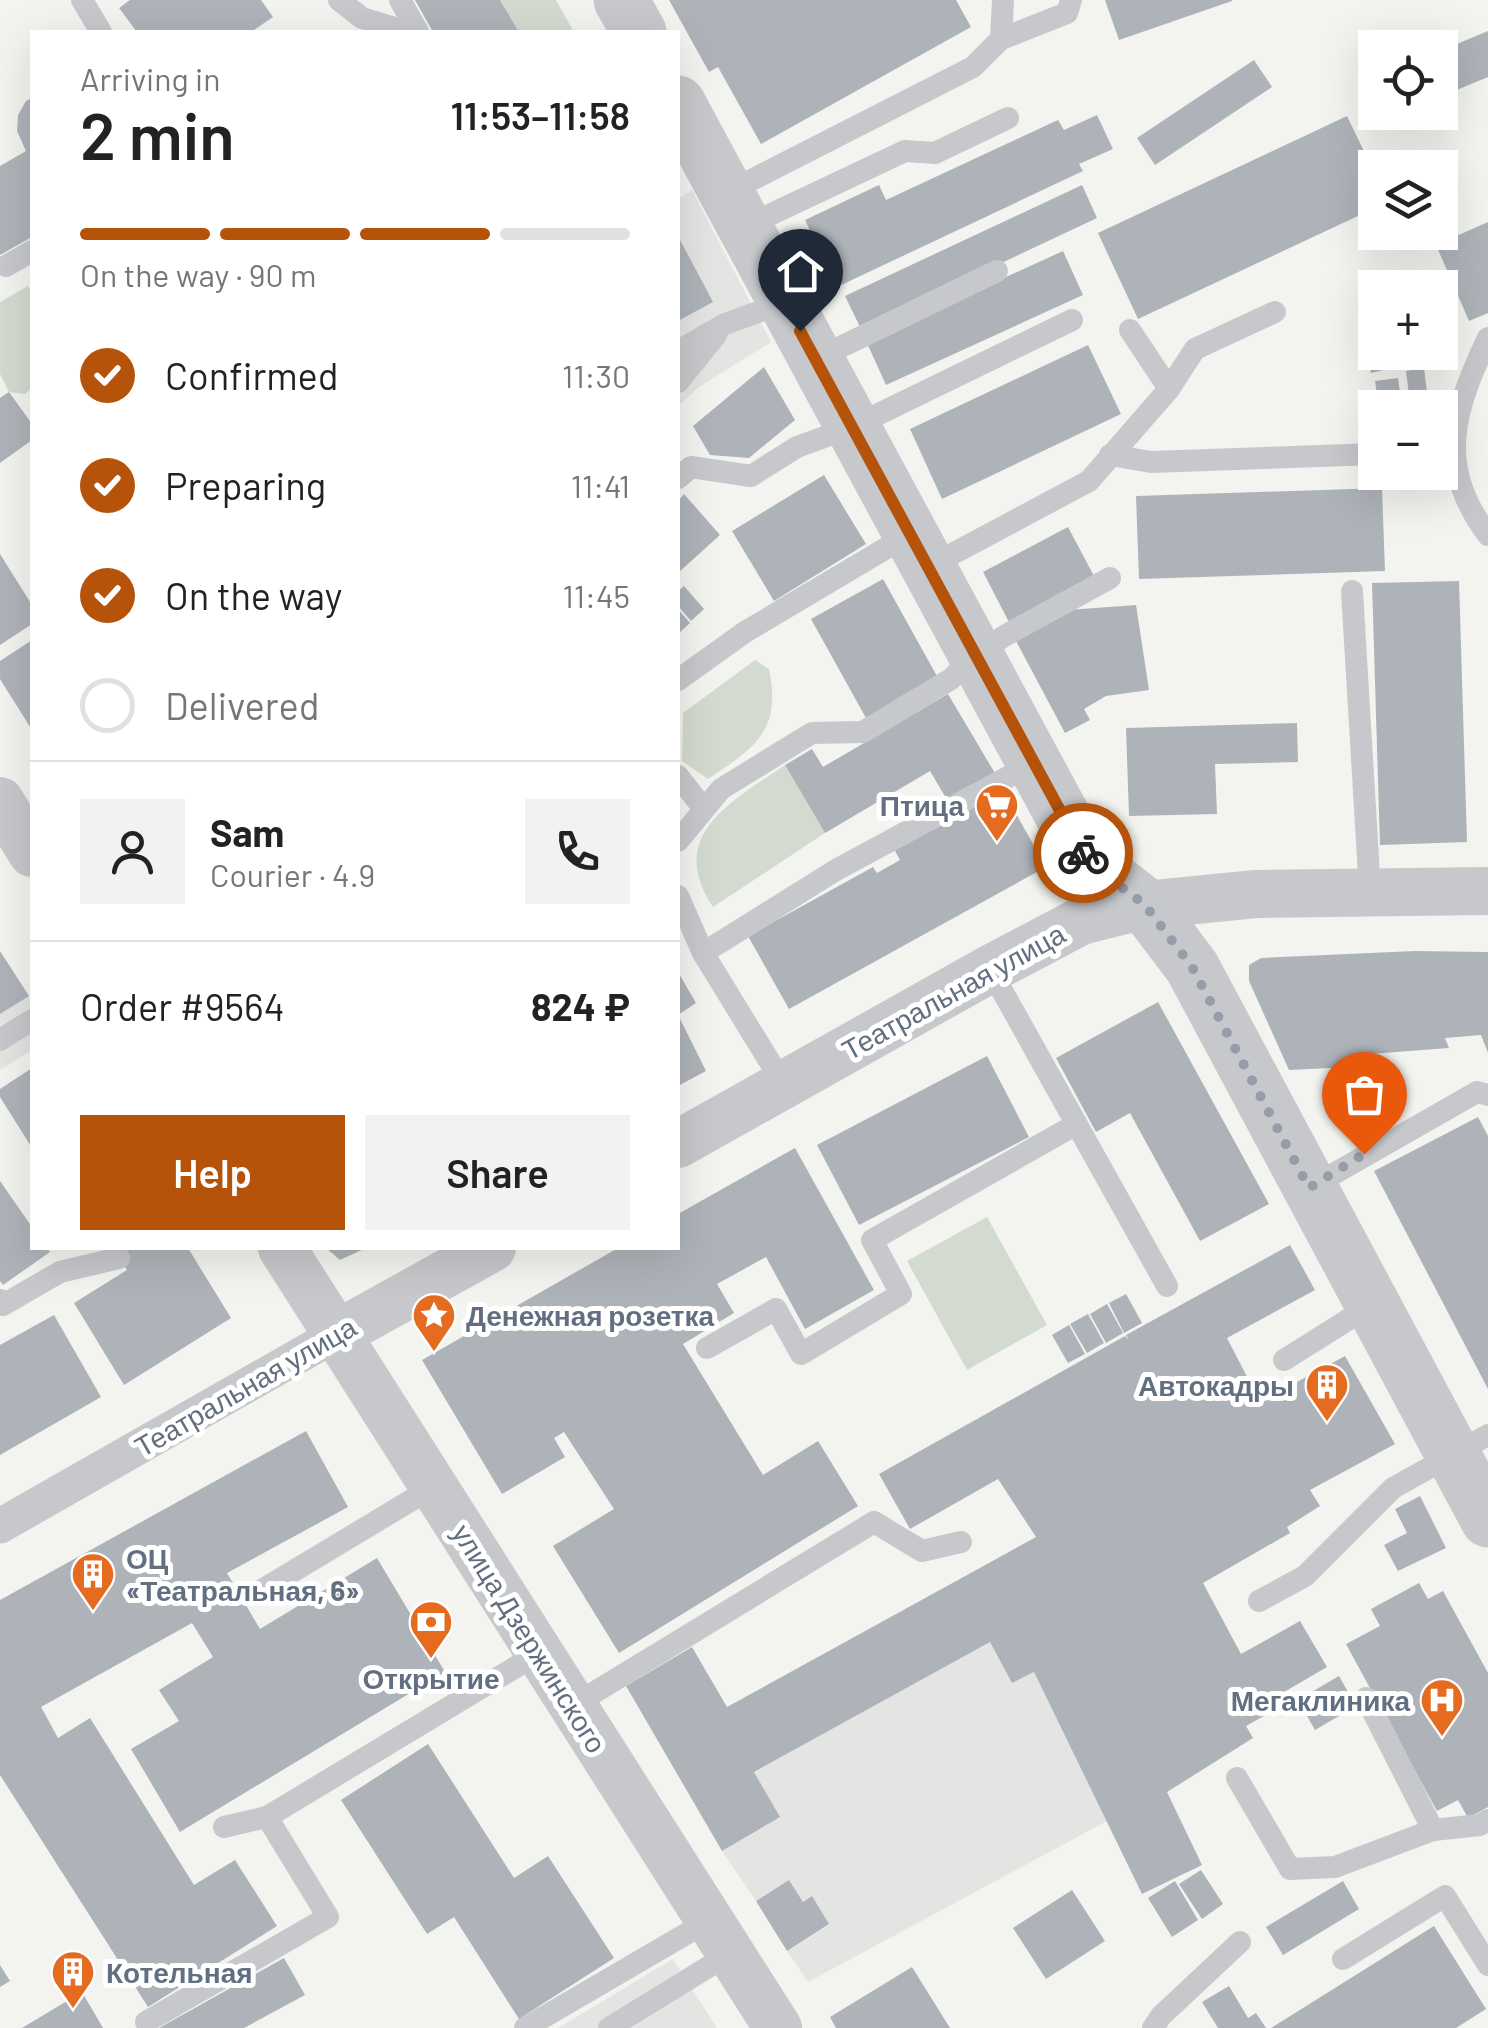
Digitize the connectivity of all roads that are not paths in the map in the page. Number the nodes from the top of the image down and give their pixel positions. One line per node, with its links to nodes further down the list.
1 (82, 0): 8 (lane)
2 (339, 0): 7 (lane)
3 (400, 0): 10 (lane)
4 (621, 0): 11 (street)
5 (1003, 0): 12 (lane)
6 (1071, 0): 12 (lane)
7 (365, 25): 9 (lane)
8 (100, 30)
9 (396, 30)
10 (417, 30)
11 (638, 30)
12 (1001, 40): 15 (lane)
13 (680, 108): 15 (street)
14 (1008, 118): 15 (lane)
15 (735, 210): 19 (street)
16 (30, 252): 17 (lane)
17 (6, 266)
18 (996, 272): 26 (lane)
19 (783, 302): 22 (lane); 26 (street)
20 (1275, 312): 28 (lane)
21 (1072, 320): 30 (lane)
22 (725, 324): 25 (lane); 27 (lane)
23 (1130, 330): 28 (lane)
24 (1488, 338): 29 (lane)
25 (680, 350)
26 (816, 359): 30 (street)
27 (680, 380)
28 (1169, 389): 31 (lane)
29 (1458, 406)
30 (852, 426): 33 (lane); 36 (street)
31 (1110, 455): 32 (lane); 36 (lane)
32 (1358, 455)
33 (680, 477)
34 (1458, 482): 35 (lane)
35 (1488, 535)
36 (919, 550): 39 (street); 40 (lane)
37 (1110, 578): 39 (lane)
38 (1352, 591): 48 (lane)
39 (976, 655): 41 (street); 44 (lane)
40 (680, 679)
41 (1034, 763): 50 (street); 51 (lane)
42 (680, 779): 44 (lane)
43 (0, 802): 46 (street)
44 (704, 809): 45 (lane)
45 (680, 839)
46 (30, 849)
47 (1488, 891): 48 (street, Театральная улица)
48 (1370, 892): 50 (street, Театральная улица)
49 (680, 901): 51 (lane)
50 (1145, 905): 52 (street, Театральная улица); 59 (street)
51 (703, 953): 55 (lane)
52 (990, 968): 55 (street, Театральная улица); 57 (lane)
53 (30, 1021): 54 (lane)
54 (0, 1040)
55 (784, 1085): 58 (street, Театральная улица)
56 (1488, 1095): 59 (lane)
57 (1075, 1125): 63 (lane); 67 (lane)
58 (680, 1143)
59 (1309, 1188): 65 (street)
60 (283, 1250): 66 (street, улица Дзержинского)
61 (488, 1250): 66 (street, Театральная улица)
62 (119, 1258): 64 (lane)
63 (1167, 1286)
64 (0, 1300)
65 (1373, 1304): 68 (lane); 69 (street)
66 (337, 1334): 70 (street, улица Дзержинского); 72 (street, Театральная улица)
67 (707, 1348)
68 (1284, 1360)
69 (1470, 1444): 71 (street); 75 (lane)
70 (435, 1486): 74 (lane); 76 (street, улица Дзержинского)
71 (1488, 1520)
72 (0, 1526)
73 (961, 1542): 78 (lane)
74 (262, 1590)
75 (1259, 1601)
76 (539, 1653): 78 (street, улица Дзержинского); 80 (lane)
77 (1366, 1698): 83 (lane)
78 (572, 1706): 84 (street, улица Дзержинского)
79 (1237, 1778): 83 (lane)
80 (267, 1817): 82 (lane); 88 (lane)
81 (1488, 1820): 83 (lane)
82 (224, 1826)
83 (1433, 1830)
84 (720, 1937): 89 (lane); 90 (lane); 91 (street, улица Дзержинского)
85 (1240, 1942): 92 (lane)
86 (1343, 1959): 87 (lane)
87 (1488, 1965)
88 (146, 2022)
89 (525, 2028)
90 (609, 2028)
91 (778, 2028)
92 (1153, 2028)

